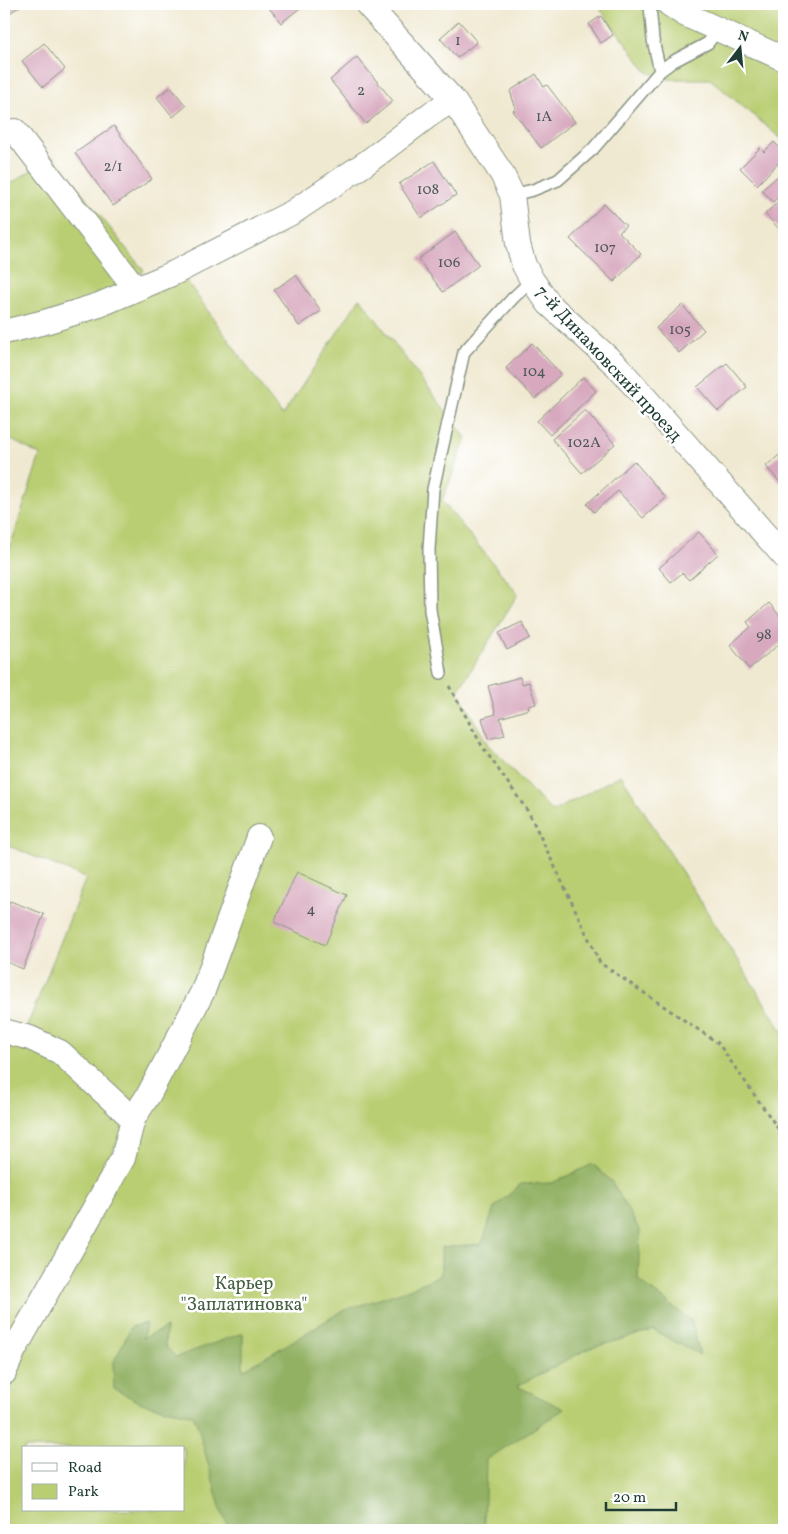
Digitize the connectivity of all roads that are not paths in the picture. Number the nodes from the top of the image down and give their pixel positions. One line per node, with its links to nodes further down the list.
1 (367, 4): 7 (street, 7-й Динамовский проезд)
2 (651, 4): 6 (lane)
3 (669, 4): 4 (street)
4 (718, 29): 5 (street); 6 (lane)
5 (784, 59)
6 (660, 71): 9 (lane)
7 (453, 100): 9 (street, 7-й Динамовский проезд); 11 (street)
8 (15, 131): 11 (street)
9 (512, 195): 10 (street, 7-й Динамовский проезд)
10 (532, 280): 13 (street, 7-й Динамовский проезд); 14 (lane)
11 (136, 289): 12 (street)
12 (4, 332)
13 (784, 556)
14 (441, 673)
15 (259, 837): 17 (street)
16 (4, 1031): 17 (street)
17 (133, 1119): 18 (street)
18 (4, 1372)

